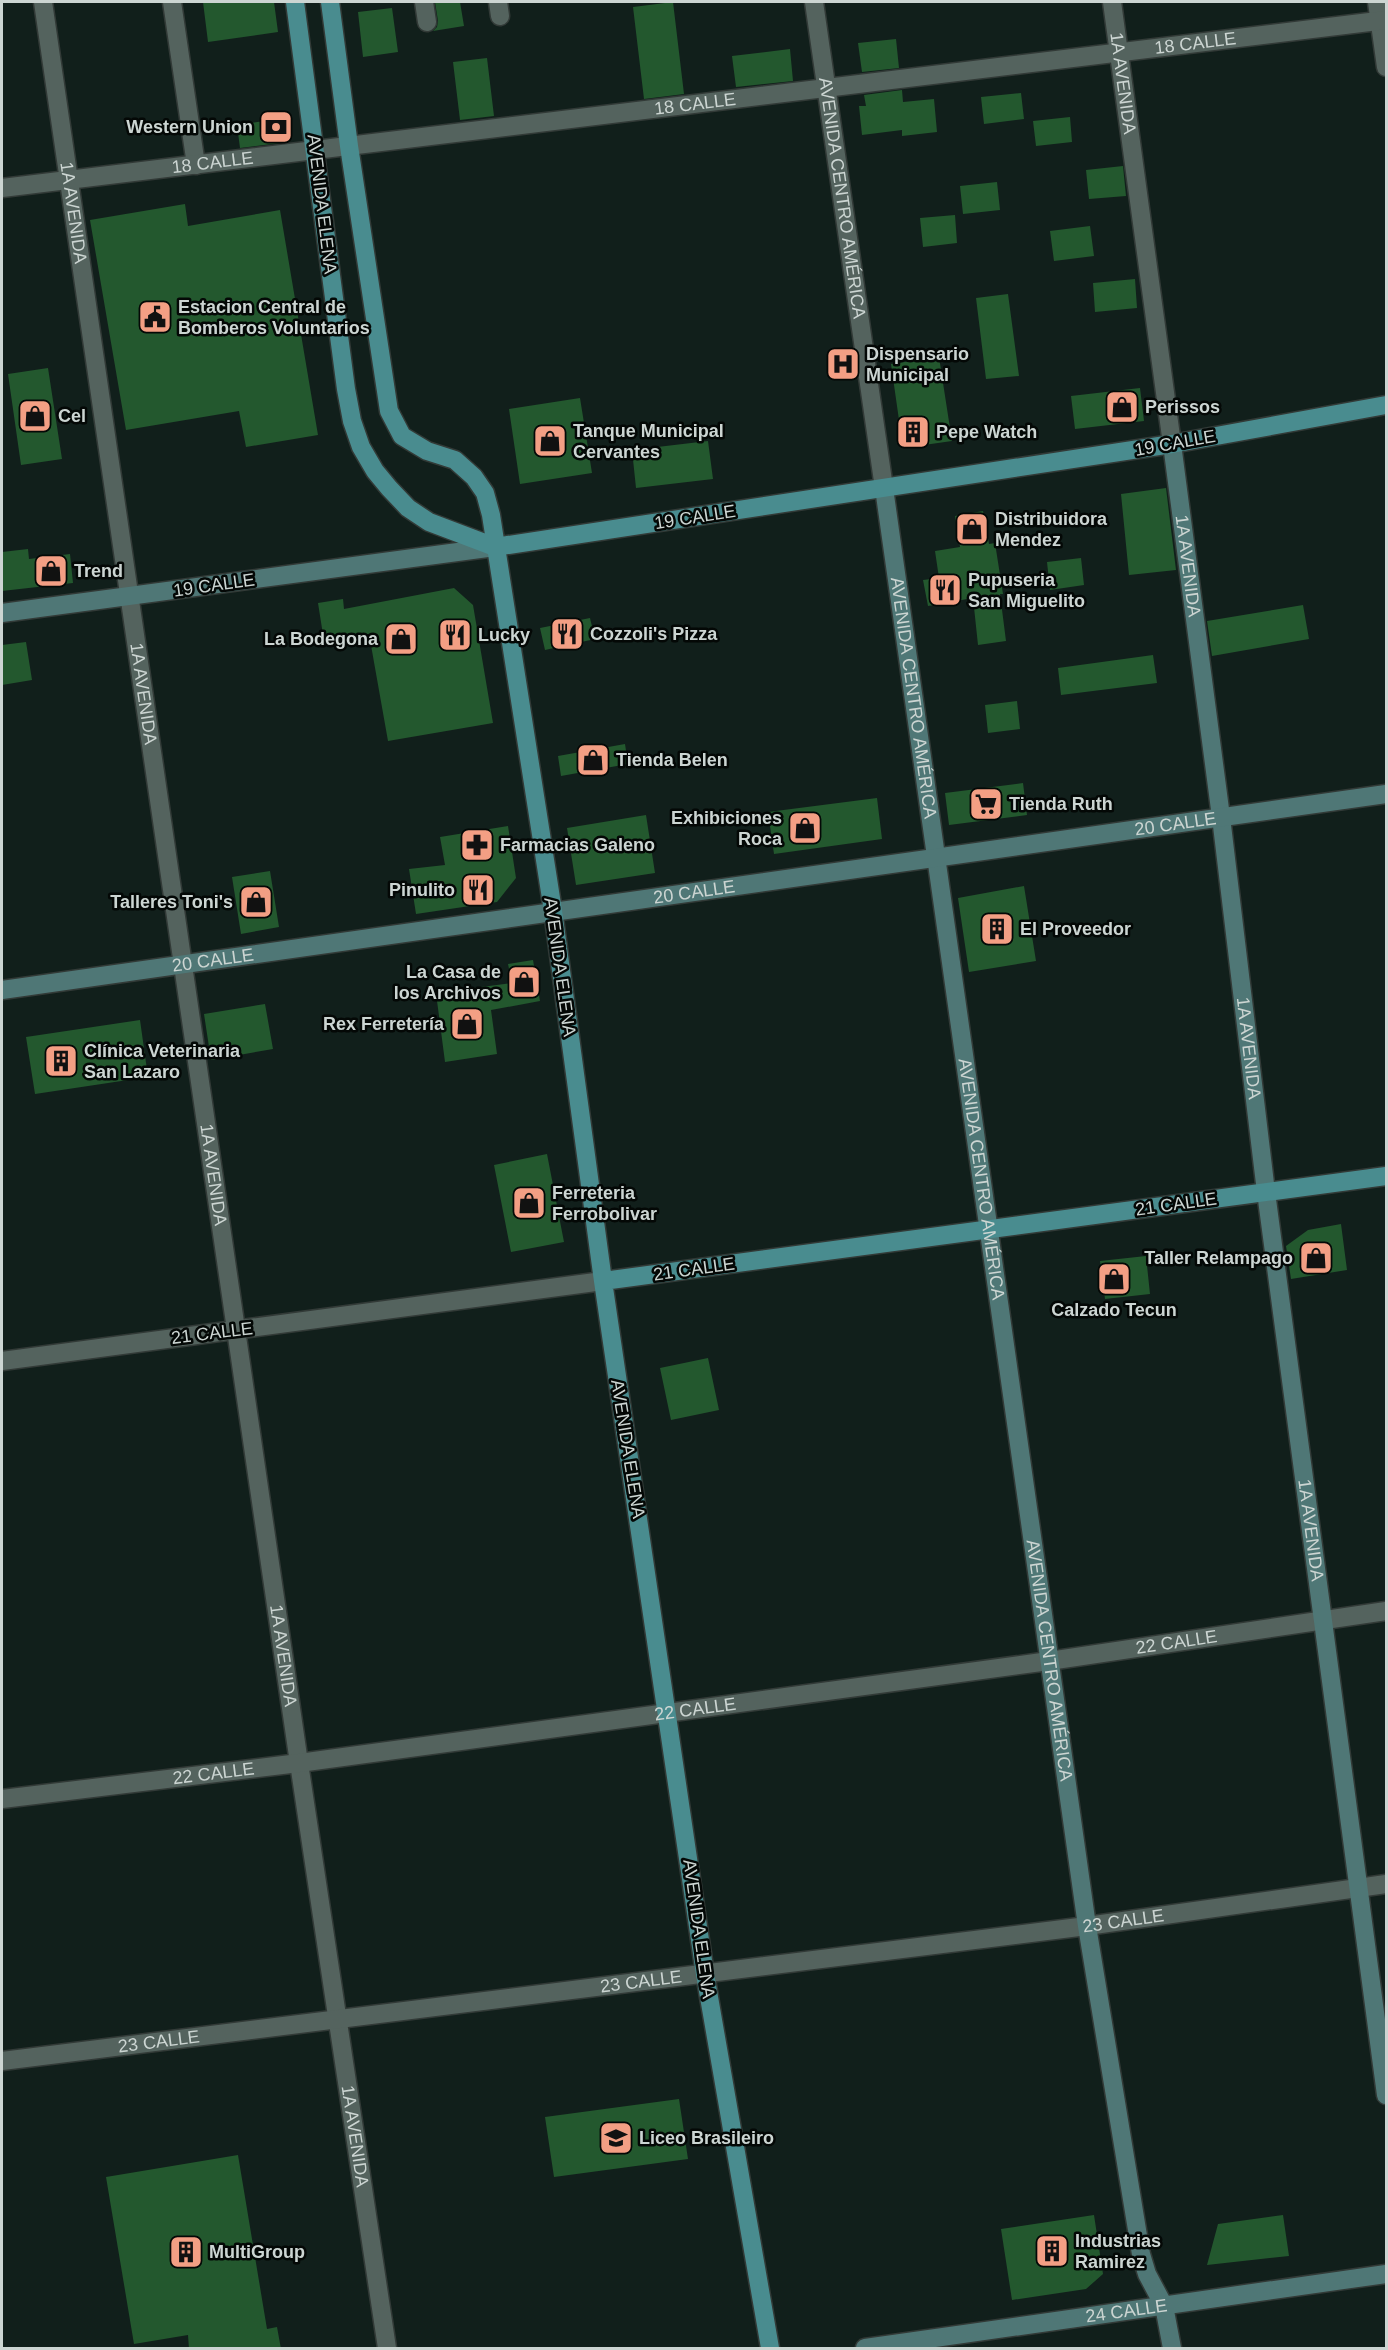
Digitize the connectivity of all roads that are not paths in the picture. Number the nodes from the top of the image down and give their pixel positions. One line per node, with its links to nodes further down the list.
1 (43, 2): 17 (street, 1A AVENIDA)
2 (172, 2): 16 (street)
3 (295, 2): 15 (main road, AVENIDA ELENA)
4 (330, 2): 14 (main road, AVENIDA ELENA)
5 (424, 2): 10 (street)
6 (814, 2): 13 (street, AVENIDA CENTRO AMÉRICA)
7 (1112, 2): 11 (street, 1A AVENIDA)
8 (1377, 2): 9 (street)
9 (1383, 21): 11 (street, 18 CALLE); 12 (street)
10 (427, 22)
11 (1119, 52): 13 (street, 18 CALLE); 20 (street, 1A AVENIDA)
12 (1386, 67)
13 (826, 88): 14 (street, 18 CALLE); 21 (street, AVENIDA CENTRO AMÉRICA)
14 (349, 146): 15 (street, 18 CALLE); 22 (main road, AVENIDA ELENA)
15 (315, 150): 16 (street, 18 CALLE); 22 (main road, AVENIDA ELENA)
16 (196, 165): 17 (street, 18 CALLE)
17 (69, 180): 18 (street, 18 CALLE); 23 (street, 1A AVENIDA)
18 (2, 188)
19 (1386, 405): 20 (main road, 19 CALLE)
20 (1172, 444): 21 (main road, 19 CALLE); 26 (street, 1A AVENIDA)
21 (884, 488): 22 (main road, 19 CALLE); 27 (street, AVENIDA CENTRO AMÉRICA)
22 (495, 548): 23 (street, 19 CALLE); 28 (main road, AVENIDA ELENA)
23 (130, 596): 24 (street, 19 CALLE); 29 (street, 1A AVENIDA)
24 (2, 613)
25 (1386, 794): 26 (street, 20 CALLE)
26 (1221, 817): 27 (street, 20 CALLE); 32 (street, 1A AVENIDA)
27 (934, 857): 28 (street, 20 CALLE); 33 (street, AVENIDA CENTRO AMÉRICA)
28 (553, 911): 29 (street, 20 CALLE); 34 (main road, AVENIDA ELENA)
29 (183, 964): 30 (street, 20 CALLE); 35 (street, 1A AVENIDA)
30 (2, 990)
31 (1386, 1176): 32 (main road, 21 CALLE)
32 (1266, 1192): 33 (main road, 21 CALLE); 38 (street, 1A AVENIDA)
33 (987, 1230): 34 (main road, 21 CALLE); 39 (street, AVENIDA CENTRO AMÉRICA)
34 (603, 1281): 35 (street, 21 CALLE); 40 (main road, AVENIDA ELENA)
35 (236, 1330): 36 (street, 21 CALLE); 41 (street, 1A AVENIDA)
36 (2, 1361)
37 (1386, 1611): 38 (street, 22 CALLE)
38 (1323, 1620): 39 (street, 22 CALLE); 44 (street, 1A AVENIDA)
39 (1049, 1661): 40 (street, 22 CALLE); 45 (street, AVENIDA CENTRO AMÉRICA)
40 (668, 1712): 41 (street, 22 CALLE); 46 (main road, AVENIDA ELENA)
41 (299, 1763): 42 (street, 22 CALLE); 47 (street, 1A AVENIDA)
42 (2, 1799)
43 (1386, 1884): 44 (street, 23 CALLE)
44 (1359, 1888): 45 (street, 23 CALLE); 49 (street, 1A AVENIDA)
45 (1087, 1926): 46 (street, 23 CALLE); 51 (street, AVENIDA CENTRO AMÉRICA)
46 (705, 1974): 47 (street, 23 CALLE); 53 (main road, AVENIDA ELENA)
47 (338, 2018): 48 (street, 23 CALLE); 52 (street, 1A AVENIDA)
48 (2, 2061)
49 (1386, 2095)
50 (1386, 2274): 51 (street, 24 CALLE)
51 (1164, 2306): 54 (street, 24 CALLE); 55 (street, AVENIDA CENTRO AMÉRICA)
52 (387, 2349)
53 (770, 2349)
54 (865, 2349)
55 (1172, 2349)

